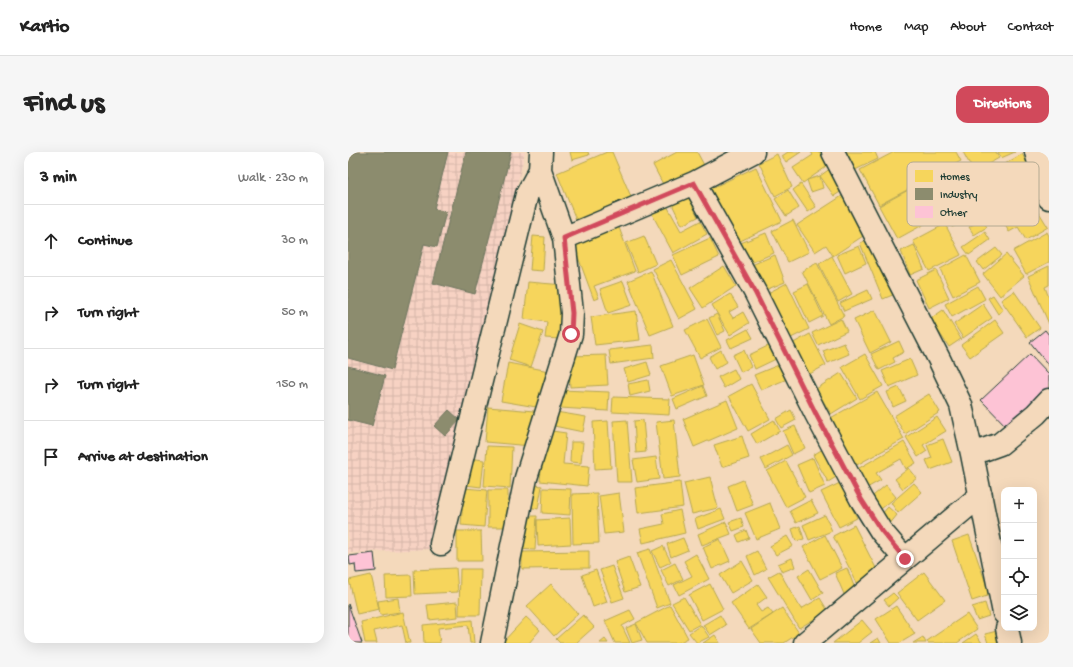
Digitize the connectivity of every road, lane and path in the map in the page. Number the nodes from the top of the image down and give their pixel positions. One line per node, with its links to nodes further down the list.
1 (753, 152): 7 (street)
2 (833, 152): 11 (street)
3 (1036, 152): 5 (street)
4 (541, 161): 9 (street); 13 (street)
5 (1039, 162)
6 (1039, 163): 8 (street)
7 (694, 183): 9 (street); 14 (street)
8 (1049, 198)
9 (564, 238): 17 (street)
10 (1049, 400): 11 (street)
11 (972, 454): 12 (street)
12 (981, 495): 14 (street); 15 (street)
13 (441, 544)
14 (905, 559): 18 (street)
15 (1001, 598)
16 (1008, 631): 19 (street)
17 (492, 643)
18 (804, 643)
19 (1010, 643)

